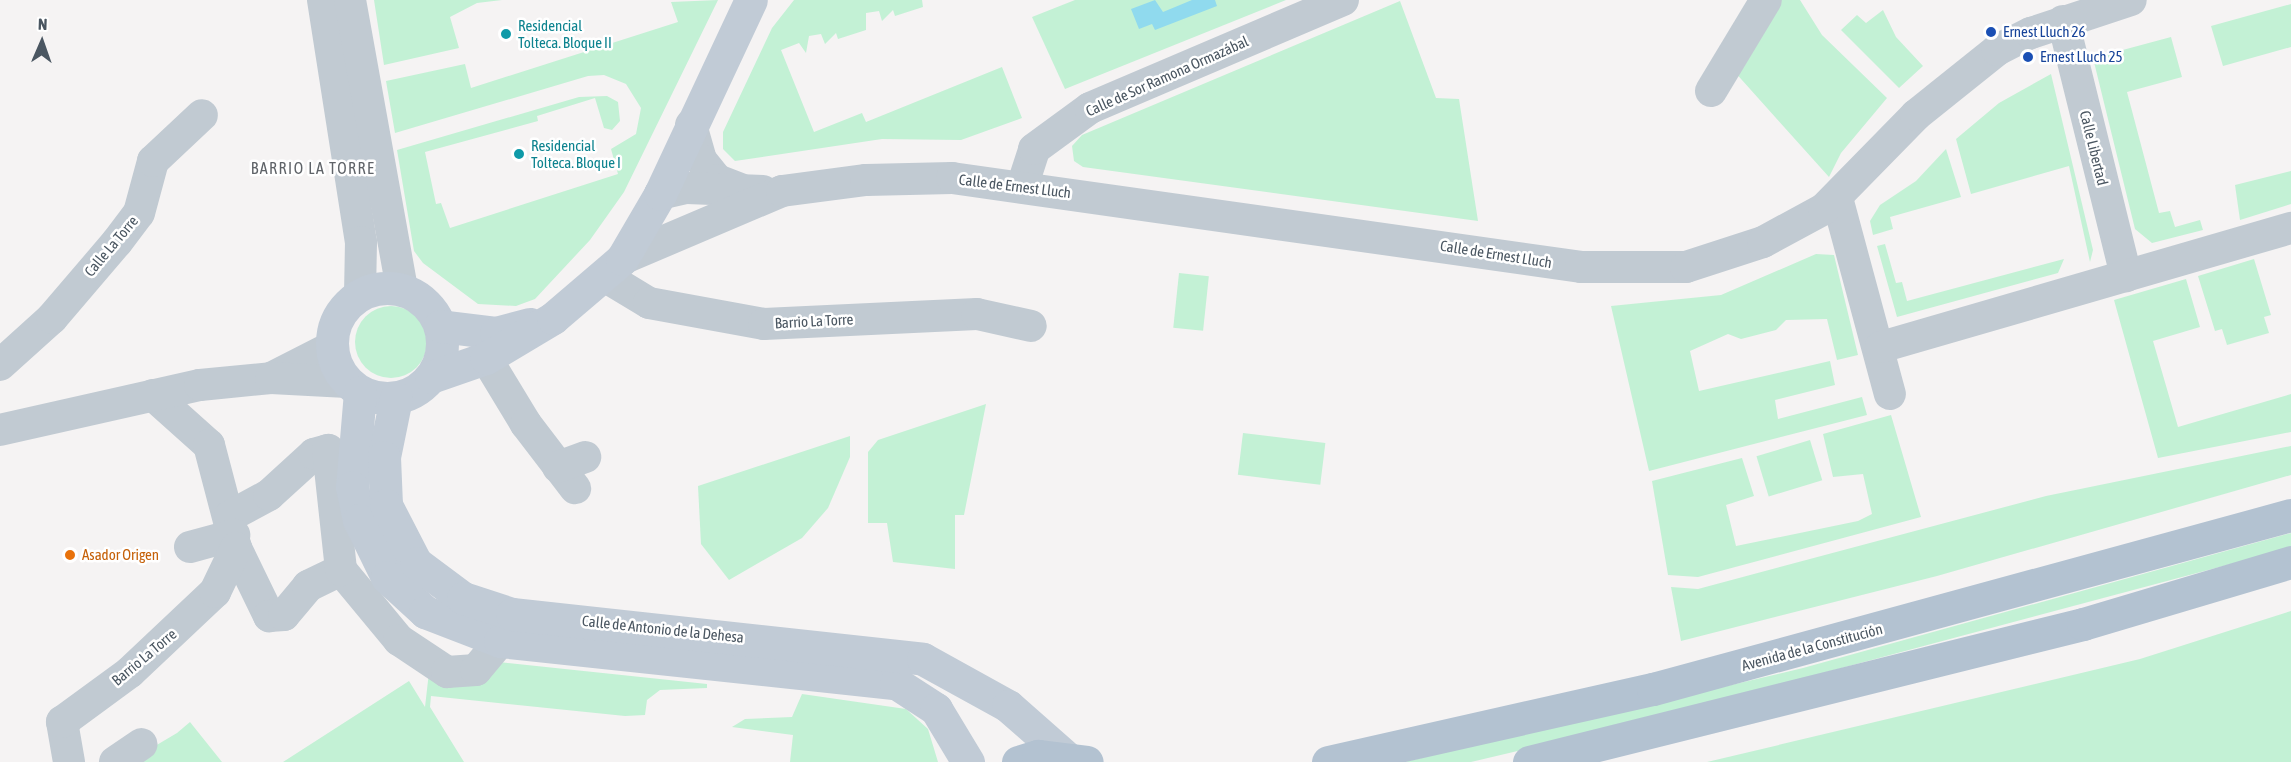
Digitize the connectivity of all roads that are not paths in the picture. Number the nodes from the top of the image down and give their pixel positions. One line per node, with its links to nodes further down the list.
1 (323, 0): 19 (street)
2 (350, 0): 18 (street)
3 (750, 0): 10 (main road)
4 (1343, 0): 11 (street, Calle de Sor Ramona Ormazábal)
5 (1766, 0): 8 (street)
6 (2117, 2): 7 (street, Calle de Ernest Lluch)
7 (2062, 21): 13 (street, Calle de Ernest Lluch); 17 (street, Calle Libertad)
8 (1712, 91)
9 (202, 115): 26 (street, Calle La Torre)
10 (690, 125): 12 (main road); 14 (street)
11 (1022, 187): 13 (street, Calle de Ernest Lluch); 14 (street, Calle de Ernest Lluch)
12 (660, 194): 14 (street, Calle de Ernest Lluch); 16 (main road)
13 (1837, 198): 24 (street)
14 (735, 201): 16 (street, Calle de Ernest Lluch)
15 (2291, 228): 17 (street)
16 (614, 268): 20 (main road); 22 (street, Barrio La Torre)
17 (2126, 276): 24 (street)
18 (402, 290): 19 (main road); 21 (main road)
19 (360, 295): 23 (main road)
20 (553, 318): 21 (main road); 25 (main road)
21 (440, 326): 27 (main road)
22 (1031, 326)
23 (332, 347): 28 (street); 29 (main road)
24 (1881, 347): 30 (street)
25 (486, 358): 27 (main road); 34 (street)
26 (0, 366)
27 (431, 377): 32 (main road)
28 (271, 378): 29 (street); 31 (street)
29 (353, 387): 32 (main road); 40 (main road, Calle de Antonio de la Dehesa)
30 (1890, 394)
31 (153, 395): 33 (street); 36 (street)
32 (396, 398): 42 (main road, Calle de Antonio de la Dehesa)
33 (0, 430)
34 (573, 471)
35 (2291, 515): 47 (main road, Avenida de la Constitución)
36 (233, 533): 37 (street); 39 (street); 39 (street); 43 (street, Barrio La Torre)
37 (190, 547)
38 (2291, 562): 48 (main road)
39 (341, 570): 40 (street)
40 (500, 641): 45 (main road, Calle de Antonio de la Dehesa)
41 (142, 744): 44 (street)
42 (1076, 759): 46 (main road)
43 (69, 762)
44 (115, 762)
45 (968, 762)
46 (1018, 762)
47 (1328, 762)
48 (1529, 762)

